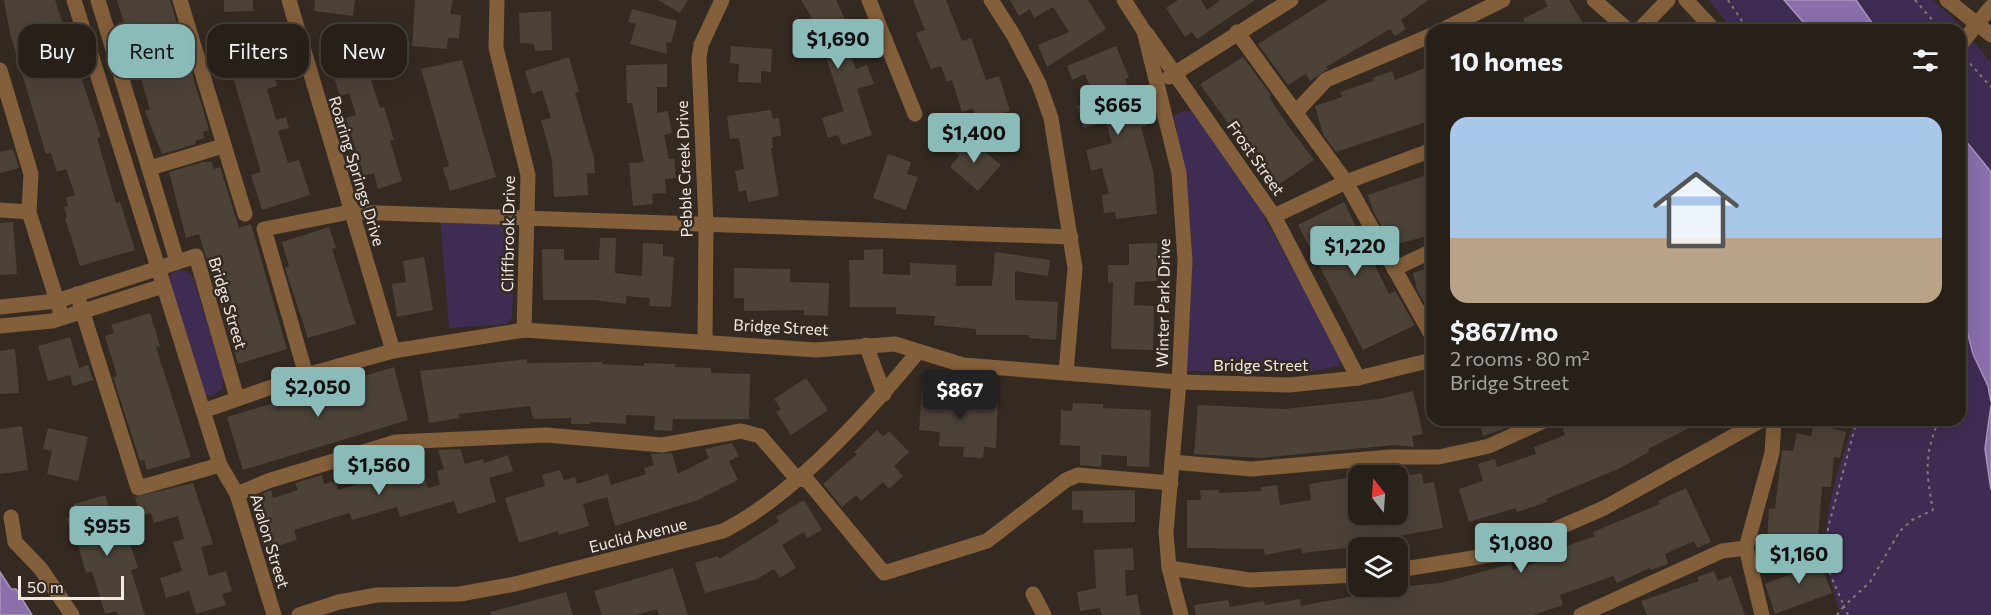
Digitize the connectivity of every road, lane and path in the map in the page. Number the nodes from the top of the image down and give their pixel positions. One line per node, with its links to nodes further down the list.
1 (74, 0): 53 (street)
2 (98, 0): 41 (street)
3 (180, 0): 39 (street)
4 (289, 0): 45 (street, Roaring Springs Drive)
5 (496, 0): 48 (street, Cliffbrook Drive)
6 (722, 0): 49 (street, Pebble Creek Drive)
7 (869, 0): 38 (street)
8 (991, 0): 50 (street)
9 (1124, 0): 27 (street, Winter Park Drive)
10 (1291, 0): 18 (street)
11 (1503, 0): 20 (street)
12 (1594, 0): 21 (street)
13 (1668, 0): 22 (street)
14 (1686, 0): 23 (street)
15 (1728, 0): 24 (path)
16 (1915, 0): 25 (path)
17 (1947, 0): 26 (street)
18 (1270, 5): 28 (street)
19 (1991, 7): 26 (street)
20 (1454, 24)
21 (1621, 24)
22 (1645, 24)
23 (1708, 24)
24 (1744, 24)
25 (1936, 24)
26 (1978, 25): 29 (street); 31 (street)
27 (1144, 31): 34 (street, Frost Street); 35 (street, Winter Park Drive)
28 (1238, 32): 34 (street); 37 (street)
29 (1991, 35)
30 (1426, 38): 37 (street)
31 (1966, 47)
32 (1966, 56): 36 (path)
33 (0, 70): 44 (street)
34 (1177, 74): 35 (street); 47 (street, Frost Street)
35 (1155, 82): 72 (street, Winter Park Drive)
36 (1991, 87)
37 (1296, 112): 42 (street)
38 (915, 114)
39 (223, 146): 41 (street); 46 (street)
40 (1426, 152): 42 (street)
41 (150, 168): 52 (street)
42 (1346, 182): 47 (street); 54 (street)
43 (0, 210): 44 (street)
44 (29, 212): 57 (street)
45 (350, 212): 48 (street); 66 (street, Roaring Springs Drive); 70 (street)
46 (245, 214)
47 (1274, 216): 71 (street, Frost Street)
48 (528, 219): 49 (street); 63 (street, Cliffbrook Drive)
49 (706, 224): 50 (street); 64 (street, Pebble Creek Drive)
50 (1071, 237): 69 (street)
51 (1426, 254): 54 (street)
52 (177, 261): 53 (street); 74 (street, Bridge Street)
53 (158, 267): 55 (street); 56 (street)
54 (1395, 269): 61 (street)
55 (163, 286): 59 (street); 75 (street)
56 (77, 294): 57 (street); 59 (street)
57 (57, 301): 58 (street); 60 (street)
58 (0, 307)
59 (82, 312): 60 (street); 82 (street)
60 (62, 317): 62 (street)
61 (1426, 325)
62 (0, 326)
63 (524, 330): 64 (street, Bridge Street); 66 (street, Bridge Street)
64 (705, 341): 65 (street, Bridge Street)
65 (866, 345): 67 (street, Bridge Street); 73 (street)
66 (393, 351): 70 (street, Bridge Street)
67 (918, 352): 69 (street, Bridge Street); 73 (street, Euclid Avenue)
68 (1426, 361): 71 (street, Bridge Street)
69 (1066, 374): 72 (street, Bridge Street)
70 (306, 375): 74 (street, Bridge Street)
71 (1359, 378): 72 (street, Bridge Street)
72 (1179, 382): 81 (street, Winter Park Drive)
73 (884, 394): 83 (street, Euclid Avenue)
74 (237, 398): 75 (street, Bridge Street)
75 (203, 411): 82 (street, Avalon Street)
76 (1533, 426): 81 (street)
77 (1751, 426): 89 (street)
78 (1774, 426): 87 (street)
79 (1855, 426): 92 (path)
80 (1936, 426): 92 (path)
81 (1173, 462): 84 (street, Winter Park Drive)
82 (220, 465): 85 (street, Avalon Street)
83 (797, 479): 84 (street); 85 (street); 95 (street, Euclid Avenue)
84 (1171, 483): 88 (street, Winter Park Drive)
85 (237, 494): 94 (street, Avalon Street)
86 (11, 517): 93 (street)
87 (1746, 548): 98 (street); 99 (street)
88 (1169, 568): 90 (street); 97 (street, Winter Park Drive)
89 (1408, 568)
90 (1348, 576)
91 (1033, 594): 96 (street)
92 (1844, 606): 100 (path); 101 (path)
93 (72, 615)
94 (274, 615)
95 (299, 615)
96 (1044, 615)
97 (1180, 615)
98 (1581, 615)
99 (1762, 615)
100 (1837, 615)
101 (1848, 615)

